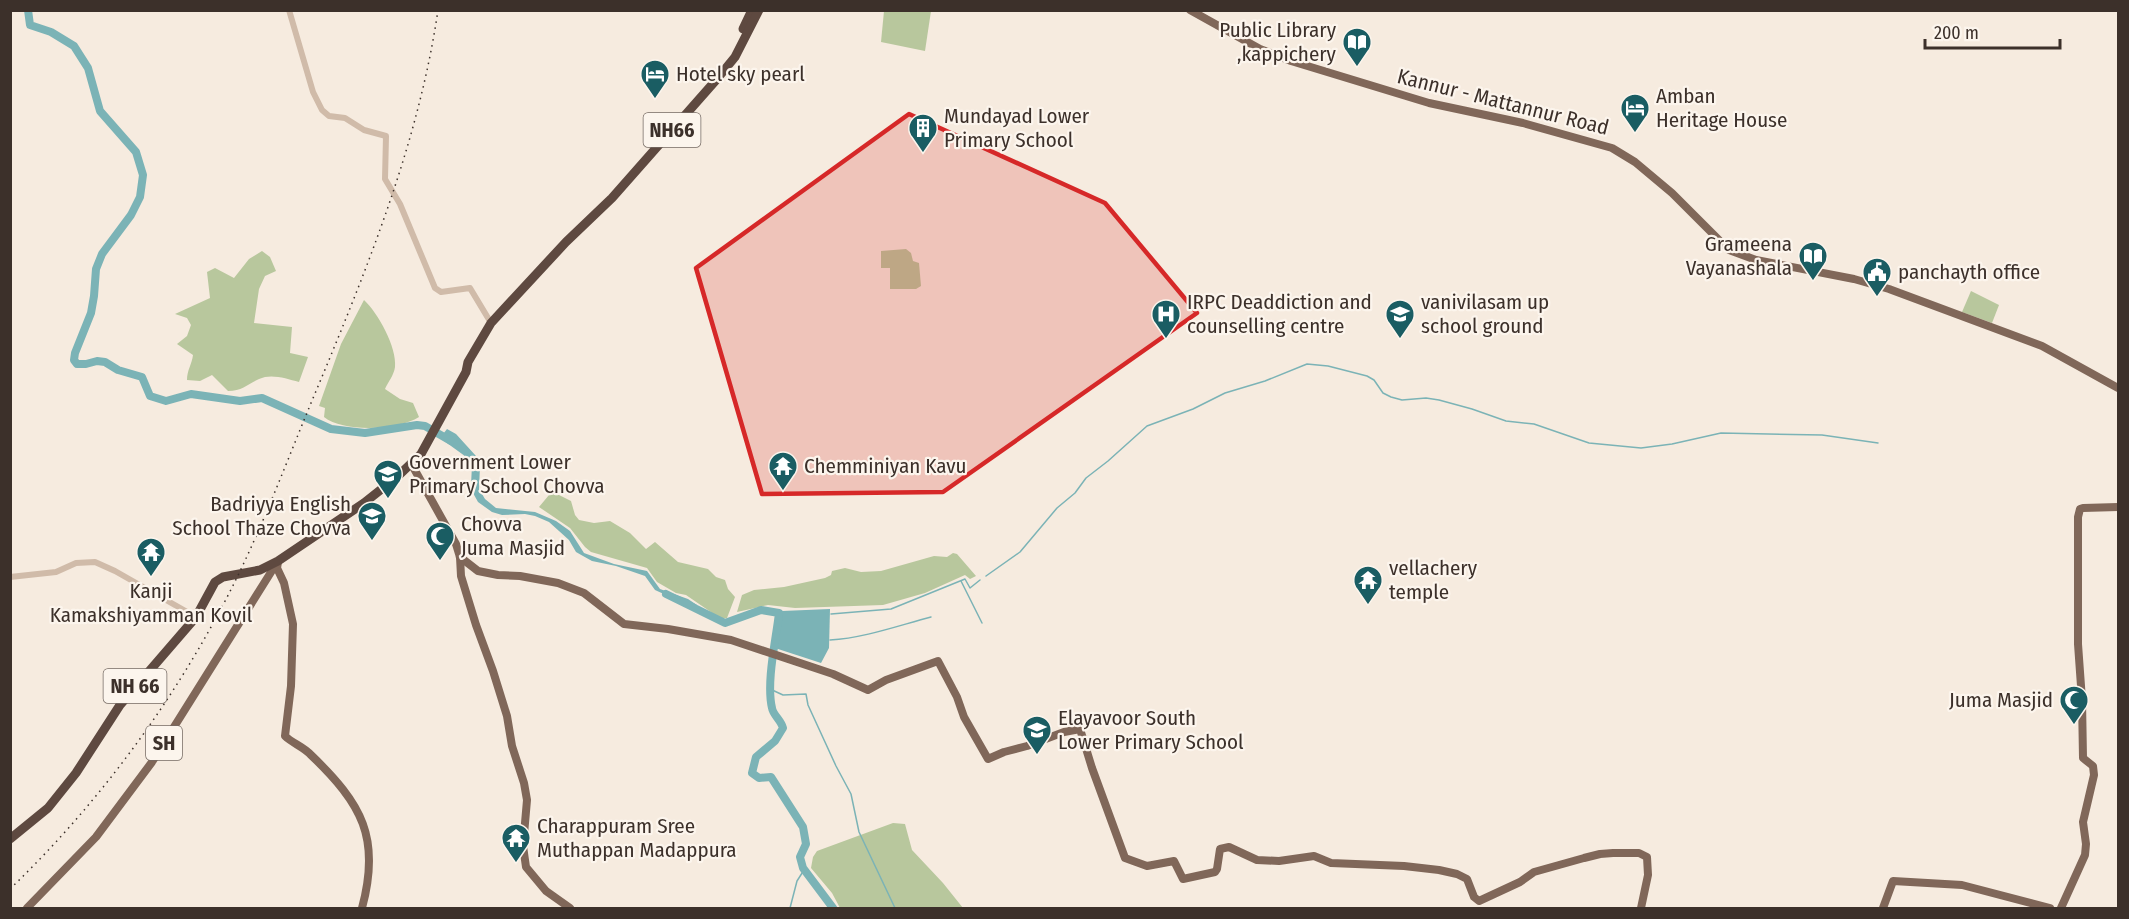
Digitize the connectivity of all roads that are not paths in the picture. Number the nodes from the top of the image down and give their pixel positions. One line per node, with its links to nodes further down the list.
1 (290, 10): 6 (street)
2 (752, 10): 5 (highway)
3 (759, 10): 5 (highway, NH66)
4 (1190, 10): 7 (main road, Kannur - Mattannur Road)
5 (597, 210): 6 (highway, NH66)
6 (491, 323): 8 (highway, NH66)
7 (2118, 388)
8 (412, 465): 10 (main road); 11 (highway, NH66)
9 (2118, 507): 21 (main road)
10 (460, 557): 17 (main road); 18 (main road)
11 (278, 561): 13 (highway, NH 66 / NH 66); 15 (main road, SH); 16 (main road)
12 (10, 577): 13 (street)
13 (196, 617): 14 (highway, NH 66 / NH 66)
14 (10, 839)
15 (27, 909)
16 (362, 909)
17 (570, 909)
18 (1641, 909)
19 (1883, 909): 20 (main road)
20 (2050, 909)
21 (2061, 909)

